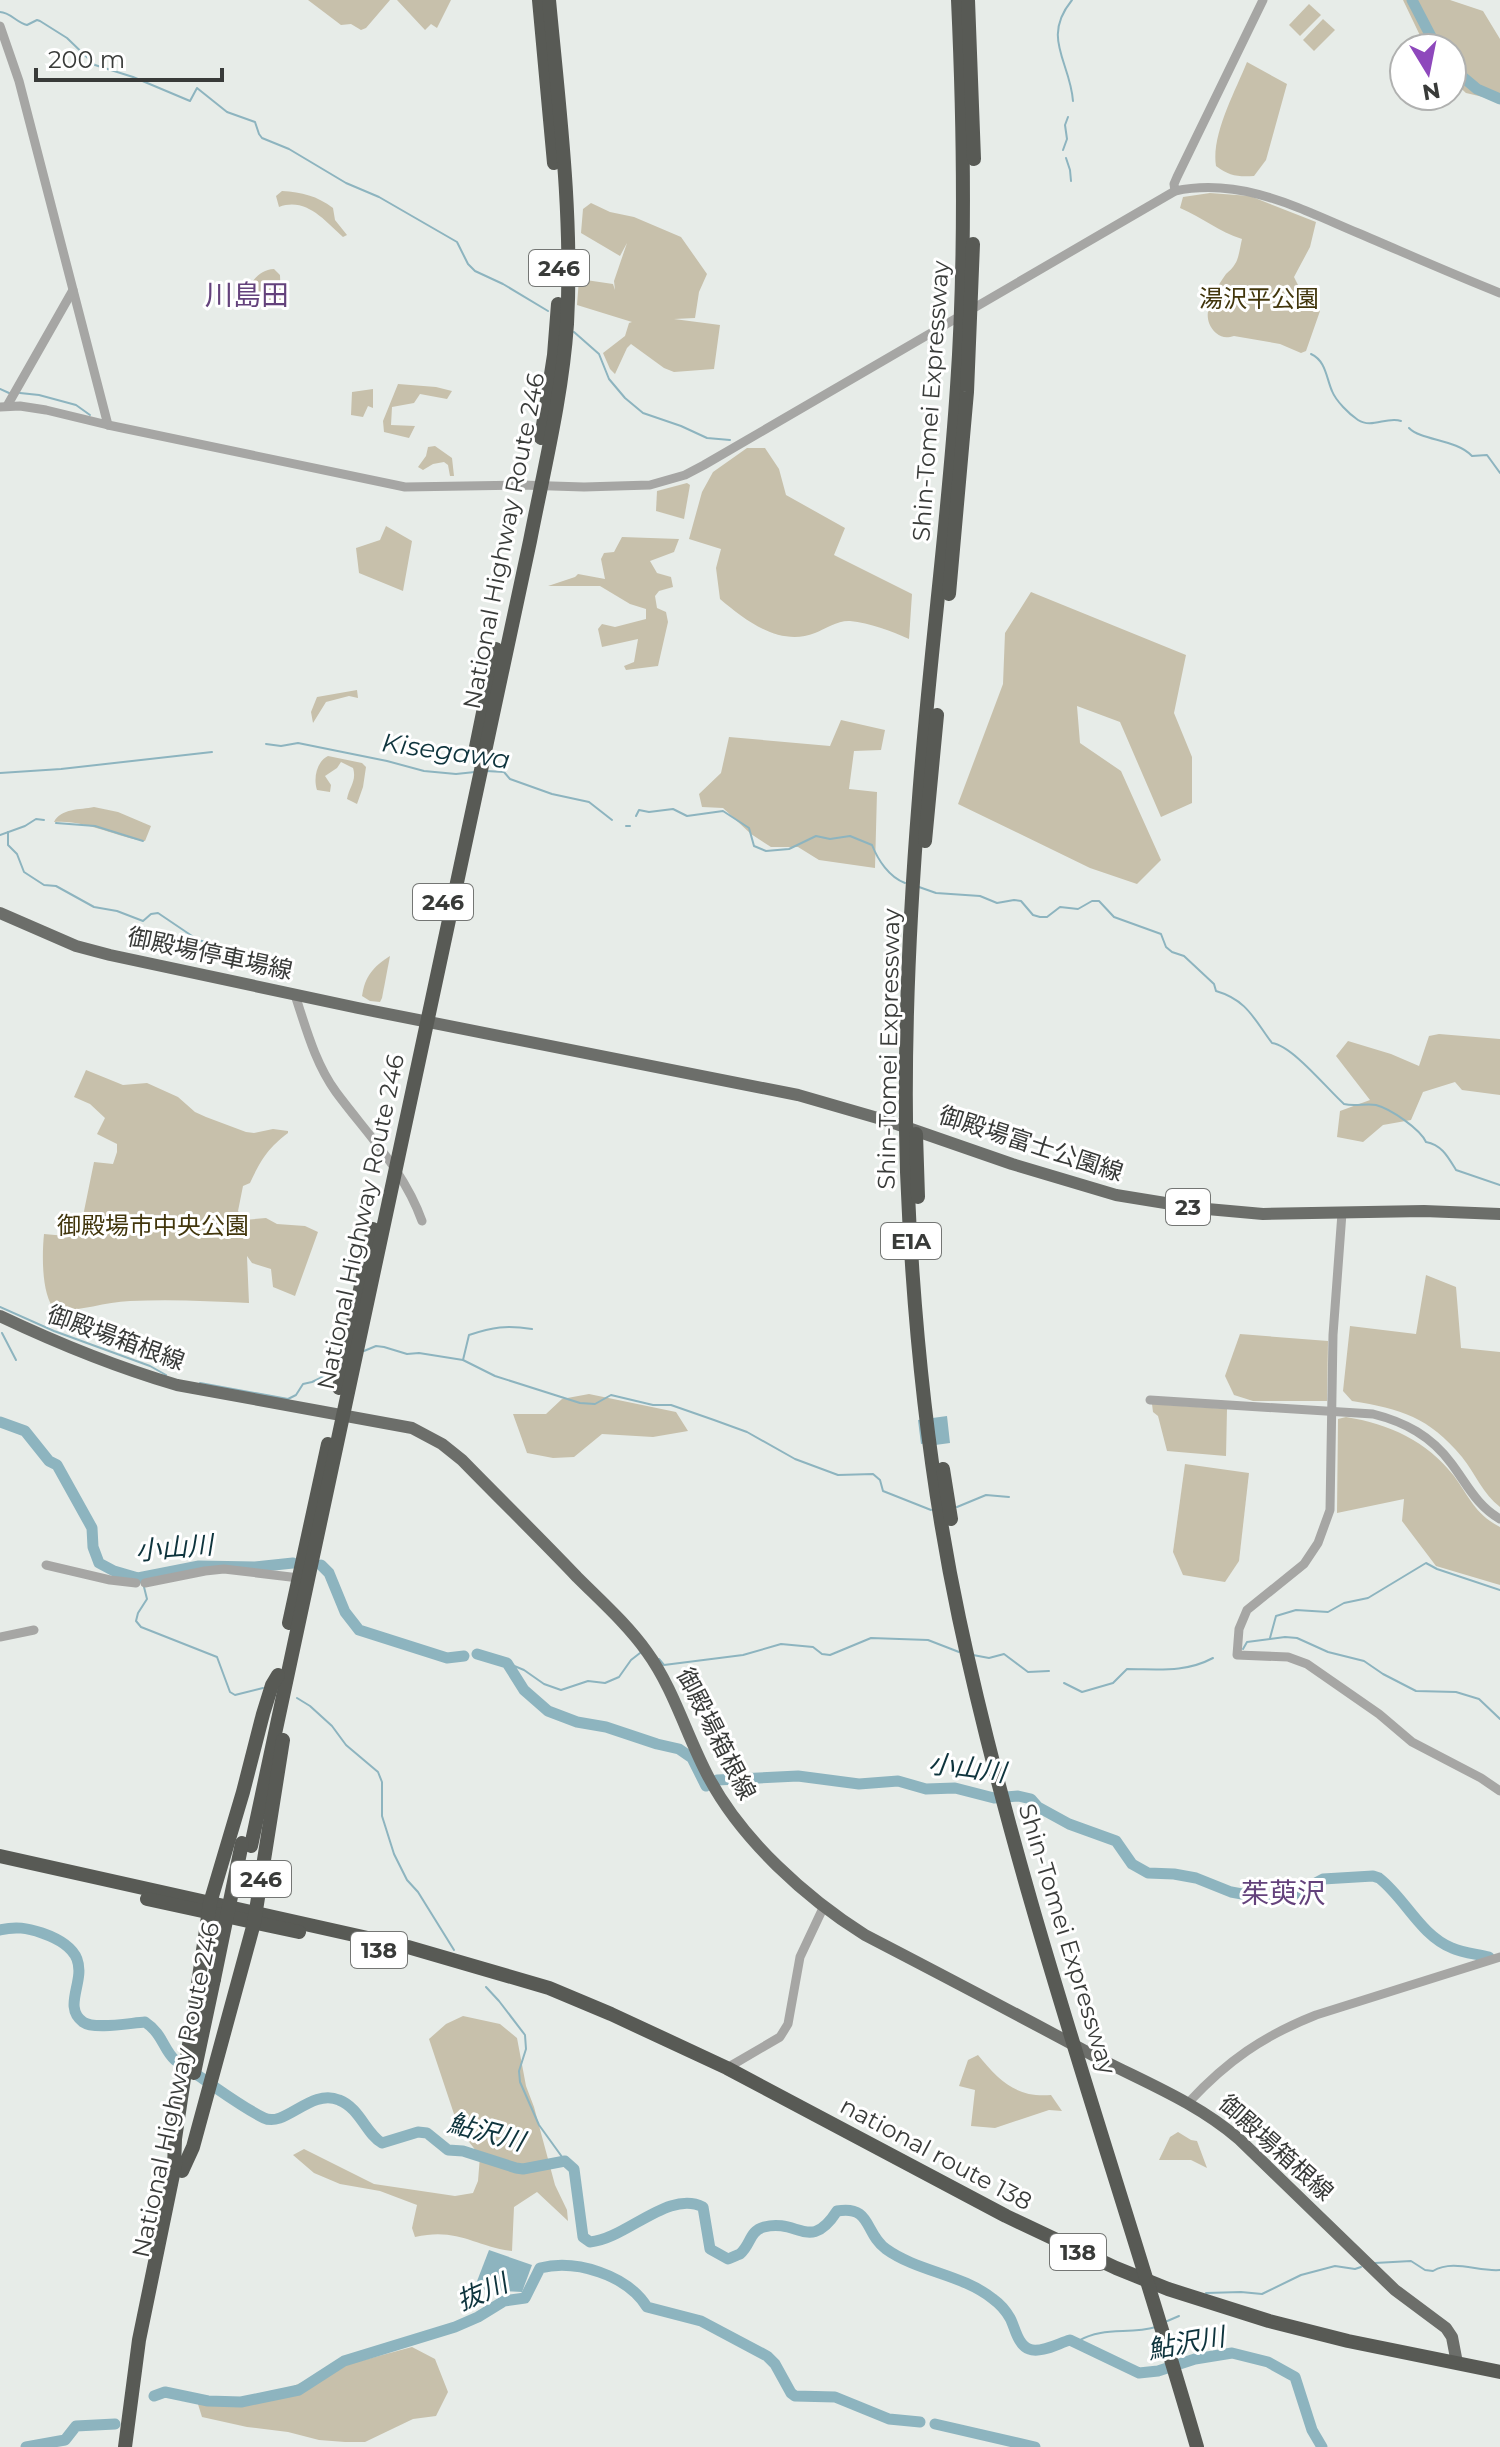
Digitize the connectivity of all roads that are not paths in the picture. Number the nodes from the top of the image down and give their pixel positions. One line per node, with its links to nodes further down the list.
1 (539, 0): 12 (highway, National Highway Route 246 / 246)
2 (549, 0): 12 (highway, National Highway Route 246 / 246)
3 (958, 0): 49 (highway, Shin-Tomei Expressway / E1A, bridge)
4 (968, 0): 50 (highway, Shin-Tomei Expressway / E1A, bridge)
5 (1263, 0): 7 (street)
6 (0, 26): 8 (street)
7 (1175, 191): 9 (street); 12 (street)
8 (73, 290): 10 (street); 11 (street)
9 (1500, 293)
10 (3, 406): 11 (street)
11 (108, 425): 12 (street)
12 (536, 485): 15 (highway, National Highway Route 246 / 246)
13 (0, 913): 14 (main road, 御殿場停車場線)
14 (295, 995): 15 (main road, 御殿場停車場線); 16 (street)
15 (422, 1020): 16 (highway, National Highway Route 246 / 246); 17 (main road, 御殿場富士公園線 / 23)
16 (392, 1163): 19 (street); 23 (highway, National Highway Route 246 / 246)
17 (1342, 1213): 18 (main road, 御殿場富士公園線 / 23); 22 (street)
18 (1500, 1214)
19 (422, 1221)
20 (0, 1316): 23 (main road, 御殿場箱根線)
21 (1150, 1400): 22 (street)
22 (1333, 1412): 24 (street); 30 (street)
23 (338, 1414): 26 (highway, National Highway Route 246 / 246); 29 (highway, National Highway Route 246 / 246); 35 (main road, 御殿場箱根線)
24 (1500, 1519)
25 (46, 1565): 26 (street)
26 (299, 1578): 29 (highway, National Highway Route 246 / 246)
27 (34, 1630): 28 (street)
28 (0, 1637)
29 (283, 1675): 31 (highway, 246); 34 (highway, 246); 41 (highway, National Highway Route 246 / 246)
30 (1500, 1791)
31 (269, 1830): 36 (highway, 246); 36 (highway)
32 (0, 1856): 36 (highway, 138)
33 (0, 1866): 36 (highway, 138)
34 (220, 1869): 36 (highway, 246); 36 (highway)
35 (824, 1906): 40 (street); 43 (main road, 御殿場箱根線)
36 (232, 1913): 37 (highway, 246); 37 (highway); 39 (highway, 246); 39 (highway); 40 (highway, national route 138 / 138)
37 (244, 1957): 41 (highway, 246)
38 (1500, 1957): 43 (street)
39 (197, 1995): 41 (highway, 246)
40 (727, 2068): 45 (highway, national route 138 / 138)
41 (199, 2069): 42 (highway, 246); 42 (highway, 246)
42 (194, 2093): 44 (highway, National Highway Route 246 / 246)
43 (1189, 2102): 45 (main road, 御殿場箱根線)
44 (178, 2170): 47 (highway, National Highway Route 246 / 246); 48 (highway, National Highway Route 246 / 246)
45 (1457, 2363): 46 (highway, national route 138 / 138)
46 (1500, 2372)
47 (125, 2447)
48 (134, 2447)
49 (1197, 2447)
50 (1206, 2447)

